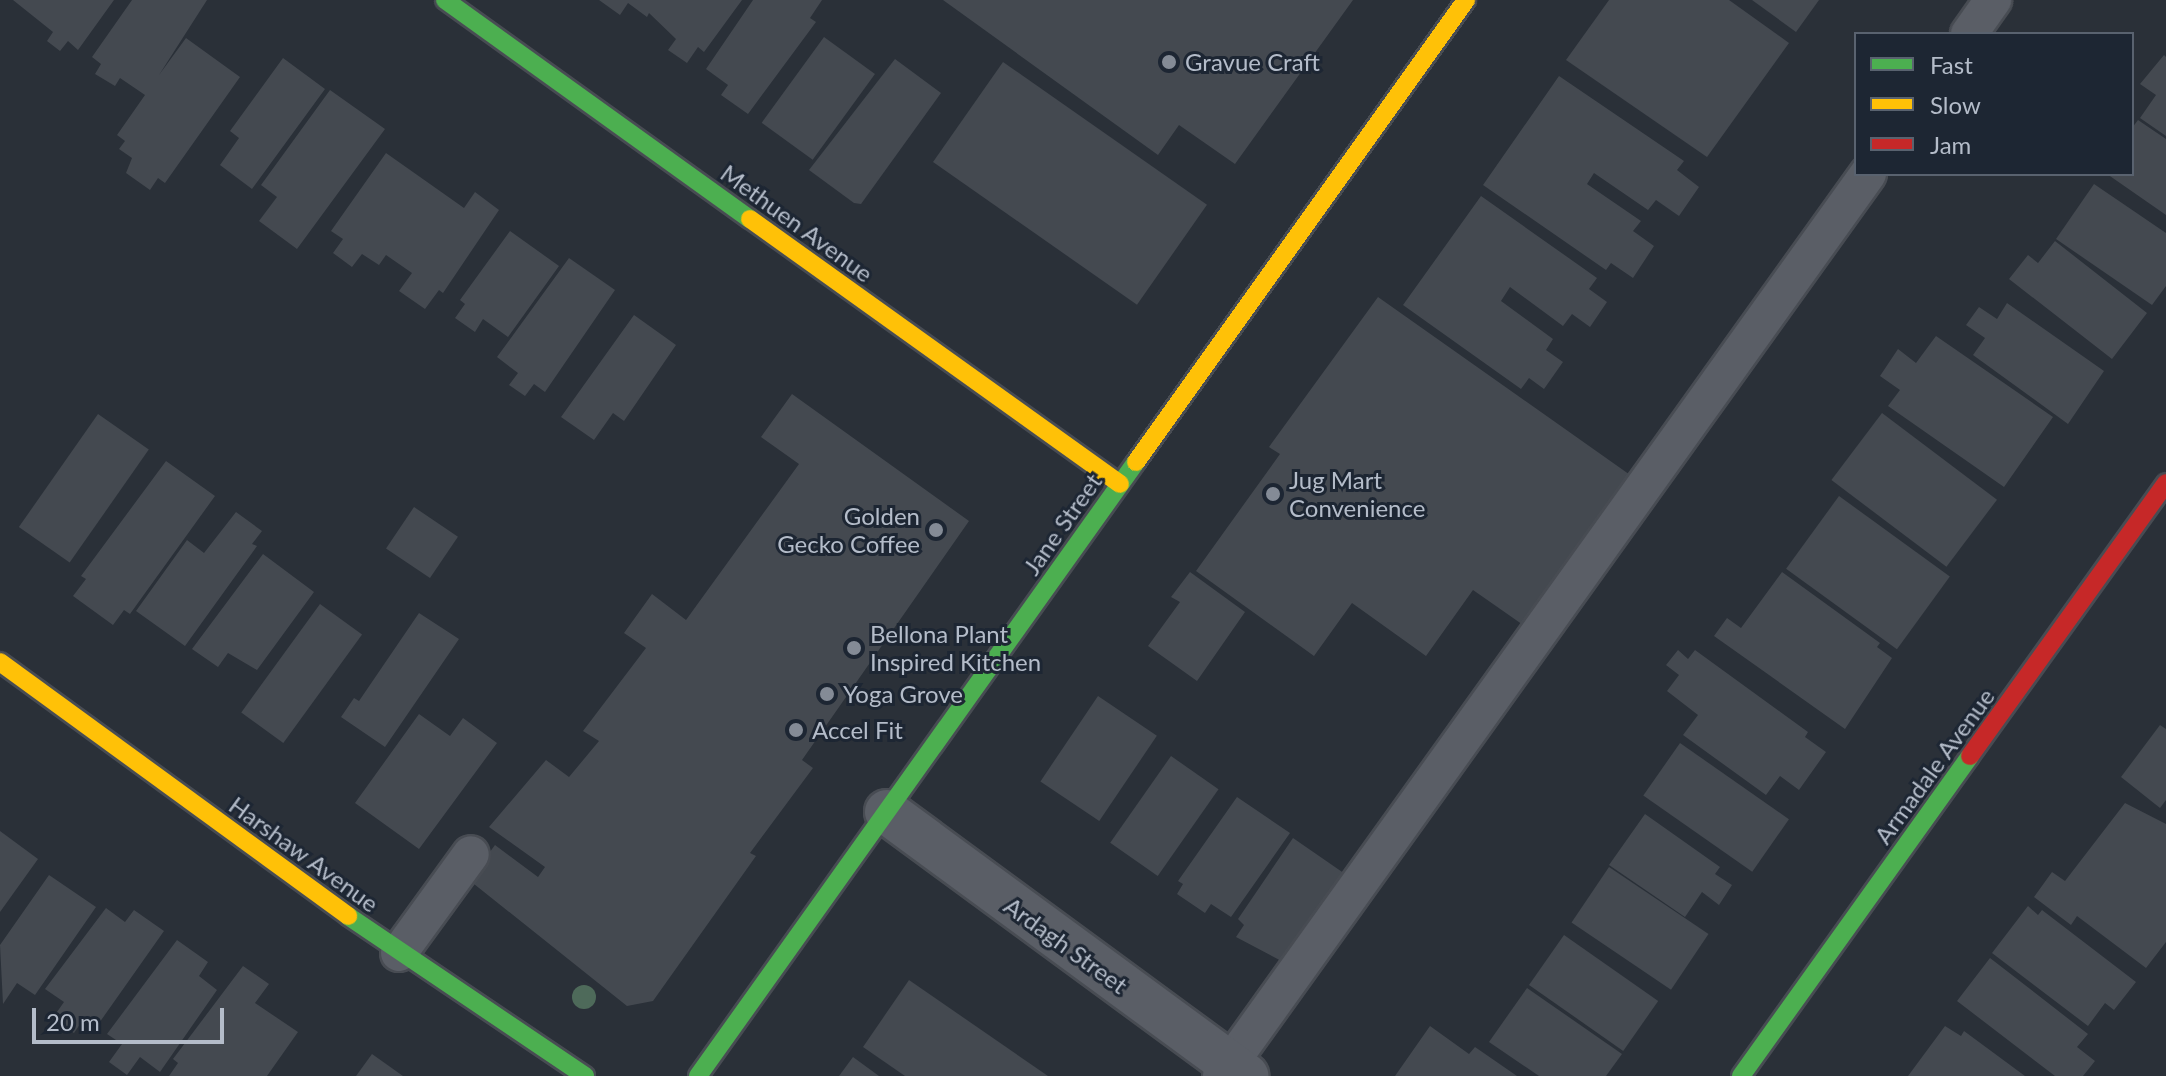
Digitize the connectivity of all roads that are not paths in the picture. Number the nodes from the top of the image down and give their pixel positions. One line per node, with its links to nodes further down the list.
1 (445, 0): 7 (street, Methuen Avenue)
2 (1466, 0): 7 (street, Jane Street)
3 (1993, 0): 4 (lane)
4 (1970, 32)
5 (1867, 176): 12 (lane)
6 (2166, 483): 15 (street, Armadale Avenue)
7 (1120, 484): 9 (street, Jane Street)
8 (0, 662): 11 (street, Harshaw Avenue)
9 (887, 812): 12 (street, Ardagh Street); 14 (street, Jane Street)
10 (471, 854): 11 (lane)
11 (399, 953): 13 (street, Harshaw Avenue)
12 (1232, 1072)
13 (585, 1076)
14 (698, 1076)
15 (1741, 1076)

